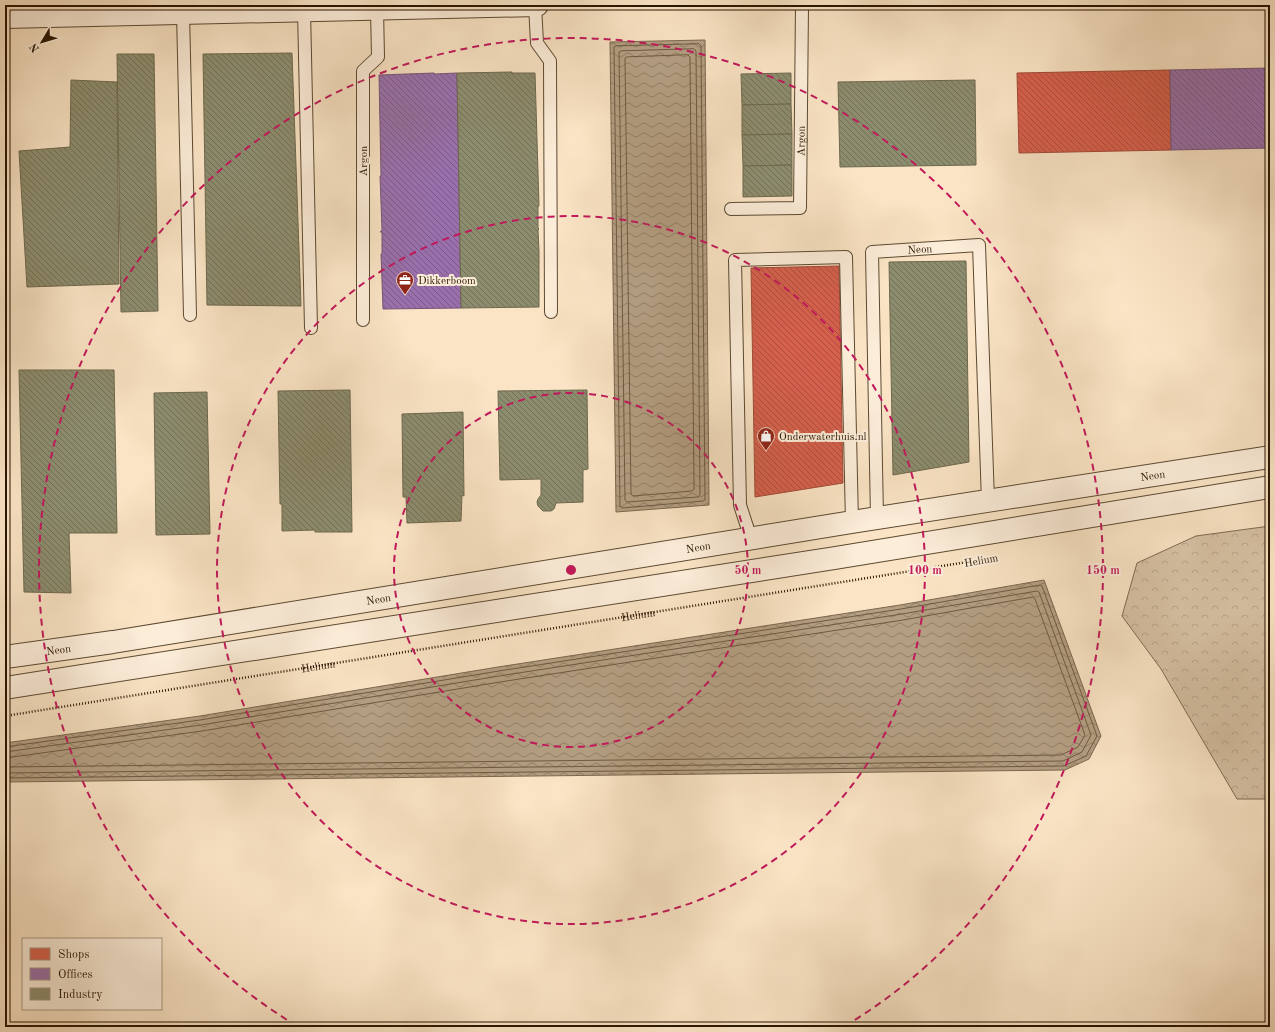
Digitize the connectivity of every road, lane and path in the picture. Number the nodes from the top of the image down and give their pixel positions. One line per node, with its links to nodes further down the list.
1 (536, 5): 3 (street); 8 (lane)
2 (802, 5): 7 (lane, Argon)
3 (377, 9): 4 (street); 10 (lane, Argon)
4 (304, 10): 5 (street); 11 (lane)
5 (183, 13): 6 (street); 9 (lane)
6 (5, 17)
7 (731, 209)
8 (551, 312)
9 (190, 315)
10 (363, 320)
11 (310, 328)
12 (1270, 457): 14 (street, Neon)
13 (1270, 487): 20 (street)
14 (988, 501): 15 (street, Neon); 15 (lane, Neon)
15 (877, 518): 16 (street, Neon)
16 (852, 522): 17 (street, Neon); 17 (lane)
17 (751, 539): 19 (street, Neon)
18 (993, 558): 21 (path, Helium)
19 (5, 658)
20 (5, 688)
21 (5, 716)

